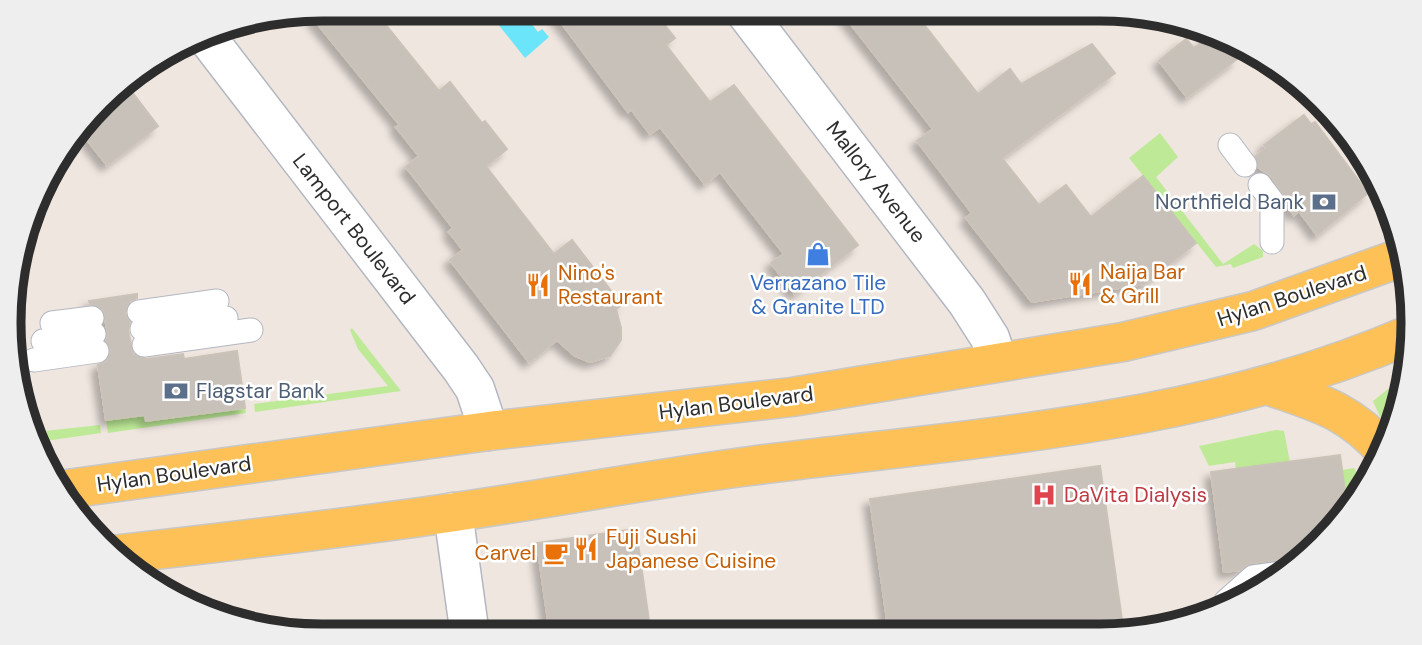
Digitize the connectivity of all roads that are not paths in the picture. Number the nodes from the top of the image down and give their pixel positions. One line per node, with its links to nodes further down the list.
1 (752, 21): 12 (street, Mallory Avenue)
2 (211, 43): 14 (street, Lamport Boulevard)
3 (1230, 145): 4 (lane)
4 (1245, 165)
5 (1260, 184): 6 (lane)
6 (1272, 242)
7 (1394, 260): 12 (main road, Hylan Boulevard)
8 (217, 301): 9 (lane)
9 (244, 324)
10 (1400, 338): 13 (main road)
11 (43, 341): 11 (lane)
12 (998, 362): 14 (main road, Hylan Boulevard)
13 (1270, 386): 15 (main road); 17 (main road)
14 (489, 430): 16 (main road, Hylan Boulevard)
15 (1376, 442)
16 (71, 488)
17 (453, 512): 18 (main road); 21 (street)
18 (129, 553)
19 (1263, 576): 20 (lane)
20 (1238, 590)
21 (468, 624)

